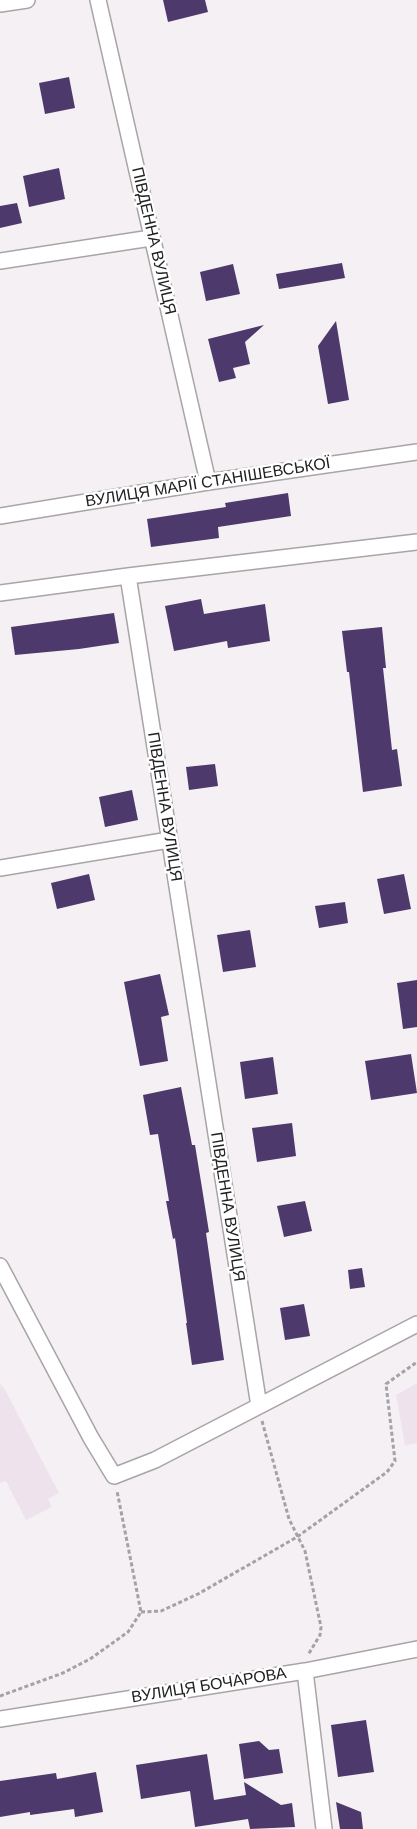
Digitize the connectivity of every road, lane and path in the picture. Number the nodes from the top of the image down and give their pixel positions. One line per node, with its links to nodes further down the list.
1 (27, 0): 3 (street)
2 (98, 0): 4 (street, ПІВДЕННА ВУЛИЦЯ)
3 (0, 4)
4 (152, 238): 5 (street); 7 (street, ПІВДЕННА ВУЛИЦЯ)
5 (0, 260)
6 (417, 452): 7 (street, ВУЛИЦЯ МАРІЇ СТАНІШЕВСЬКОЇ)
7 (208, 482): 8 (street, ВУЛИЦЯ МАРІЇ СТАНІШЕВСЬКОЇ)
8 (0, 516)
9 (417, 542): 10 (street)
10 (128, 576): 11 (street); 12 (street, ПІВДЕННА ВУЛИЦЯ)
11 (0, 593)
12 (169, 840): 13 (street); 17 (street, ПІВДЕННА ВУЛИЦЯ)
13 (0, 868)
14 (0, 1266): 18 (street)
15 (417, 1324): 17 (street)
16 (417, 1362): 19 (path)
17 (259, 1406): 18 (street); 19 (path)
18 (114, 1476): 20 (path)
19 (297, 1537): 20 (path); 22 (path)
20 (141, 1612): 23 (path)
21 (417, 1649): 22 (street, ВУЛИЦЯ БОЧАРОВА)
22 (305, 1671): 24 (street, ВУЛИЦЯ БОЧАРОВА); 25 (street)
23 (0, 1696)
24 (0, 1719)
25 (324, 1829)

